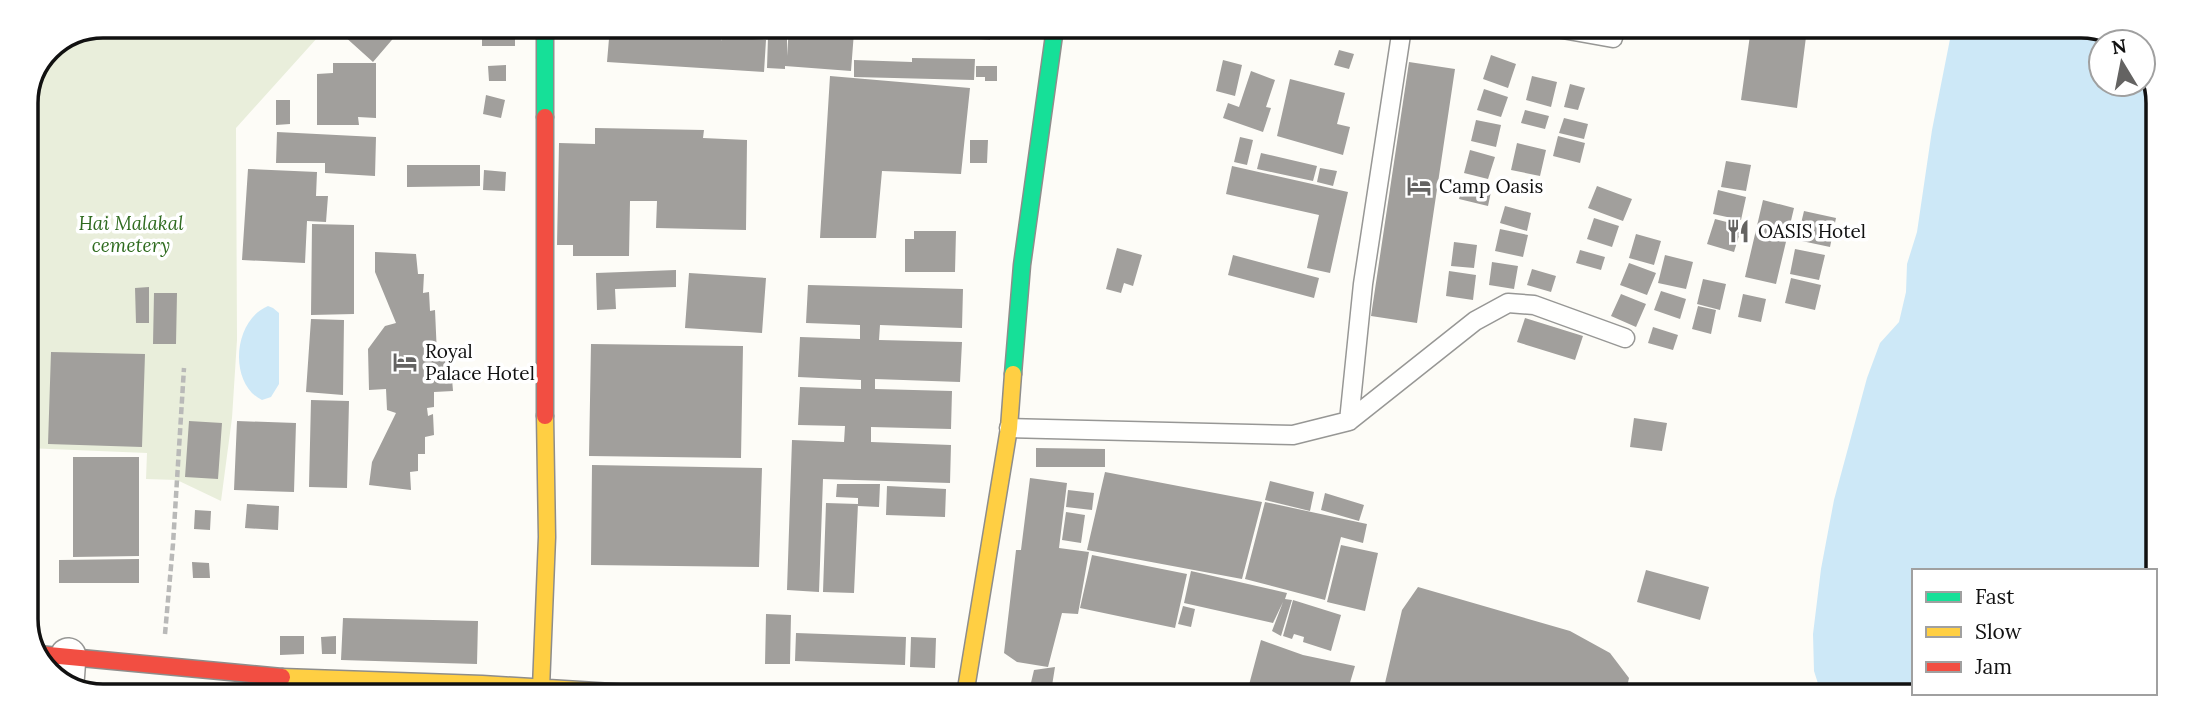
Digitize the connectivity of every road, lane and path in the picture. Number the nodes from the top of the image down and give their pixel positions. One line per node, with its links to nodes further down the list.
1 (545, 38): 11 (street)
2 (1053, 38): 7 (street)
3 (1400, 38): 6 (lane)
4 (1625, 338): 6 (lane)
5 (184, 368): 9 (path)
6 (1349, 421): 7 (lane)
7 (1009, 428): 12 (street)
8 (57, 664): 9 (street)
9 (162, 666): 10 (street)
10 (445, 684)
11 (541, 684)
12 (967, 684)

